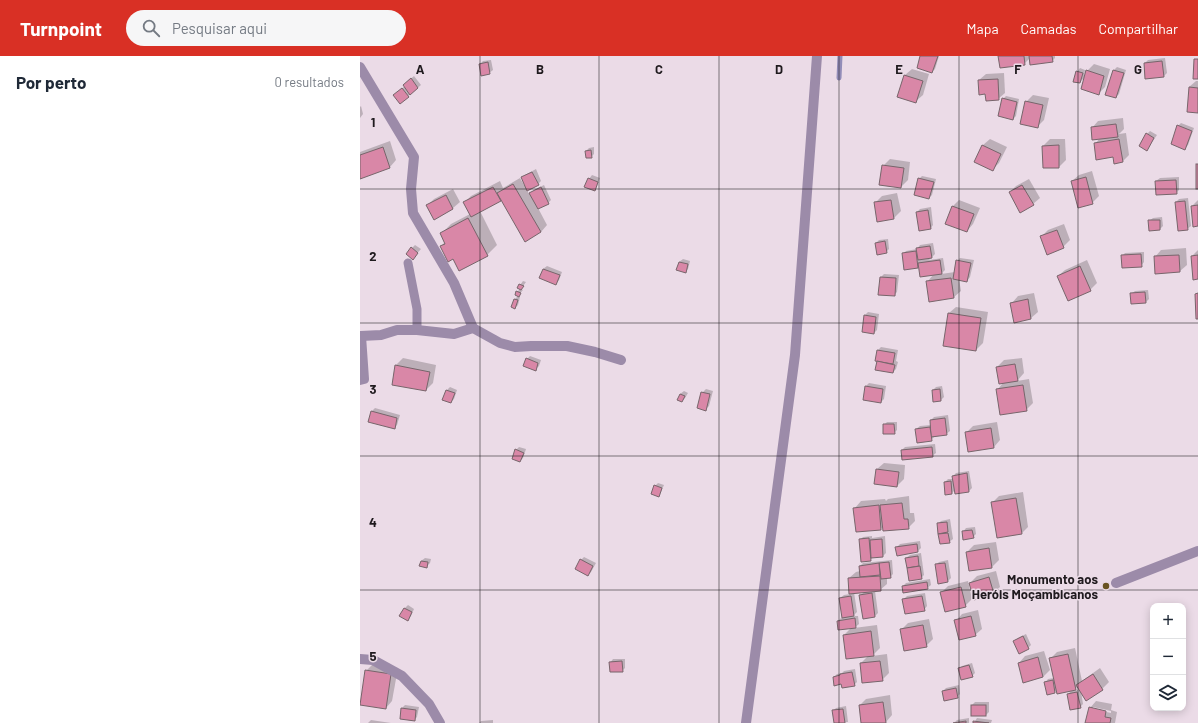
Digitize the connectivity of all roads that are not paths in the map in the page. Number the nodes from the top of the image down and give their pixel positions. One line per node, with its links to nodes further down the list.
1 (817, 56): 12 (street)
2 (360, 67): 4 (street)
3 (408, 263): 5 (lane)
4 (474, 328): 5 (street); 6 (street)
5 (416, 330): 7 (street)
6 (621, 360)
7 (360, 380)
8 (1198, 551): 9 (street)
9 (1116, 583)
10 (360, 659): 11 (street)
11 (440, 723)
12 (746, 723)

